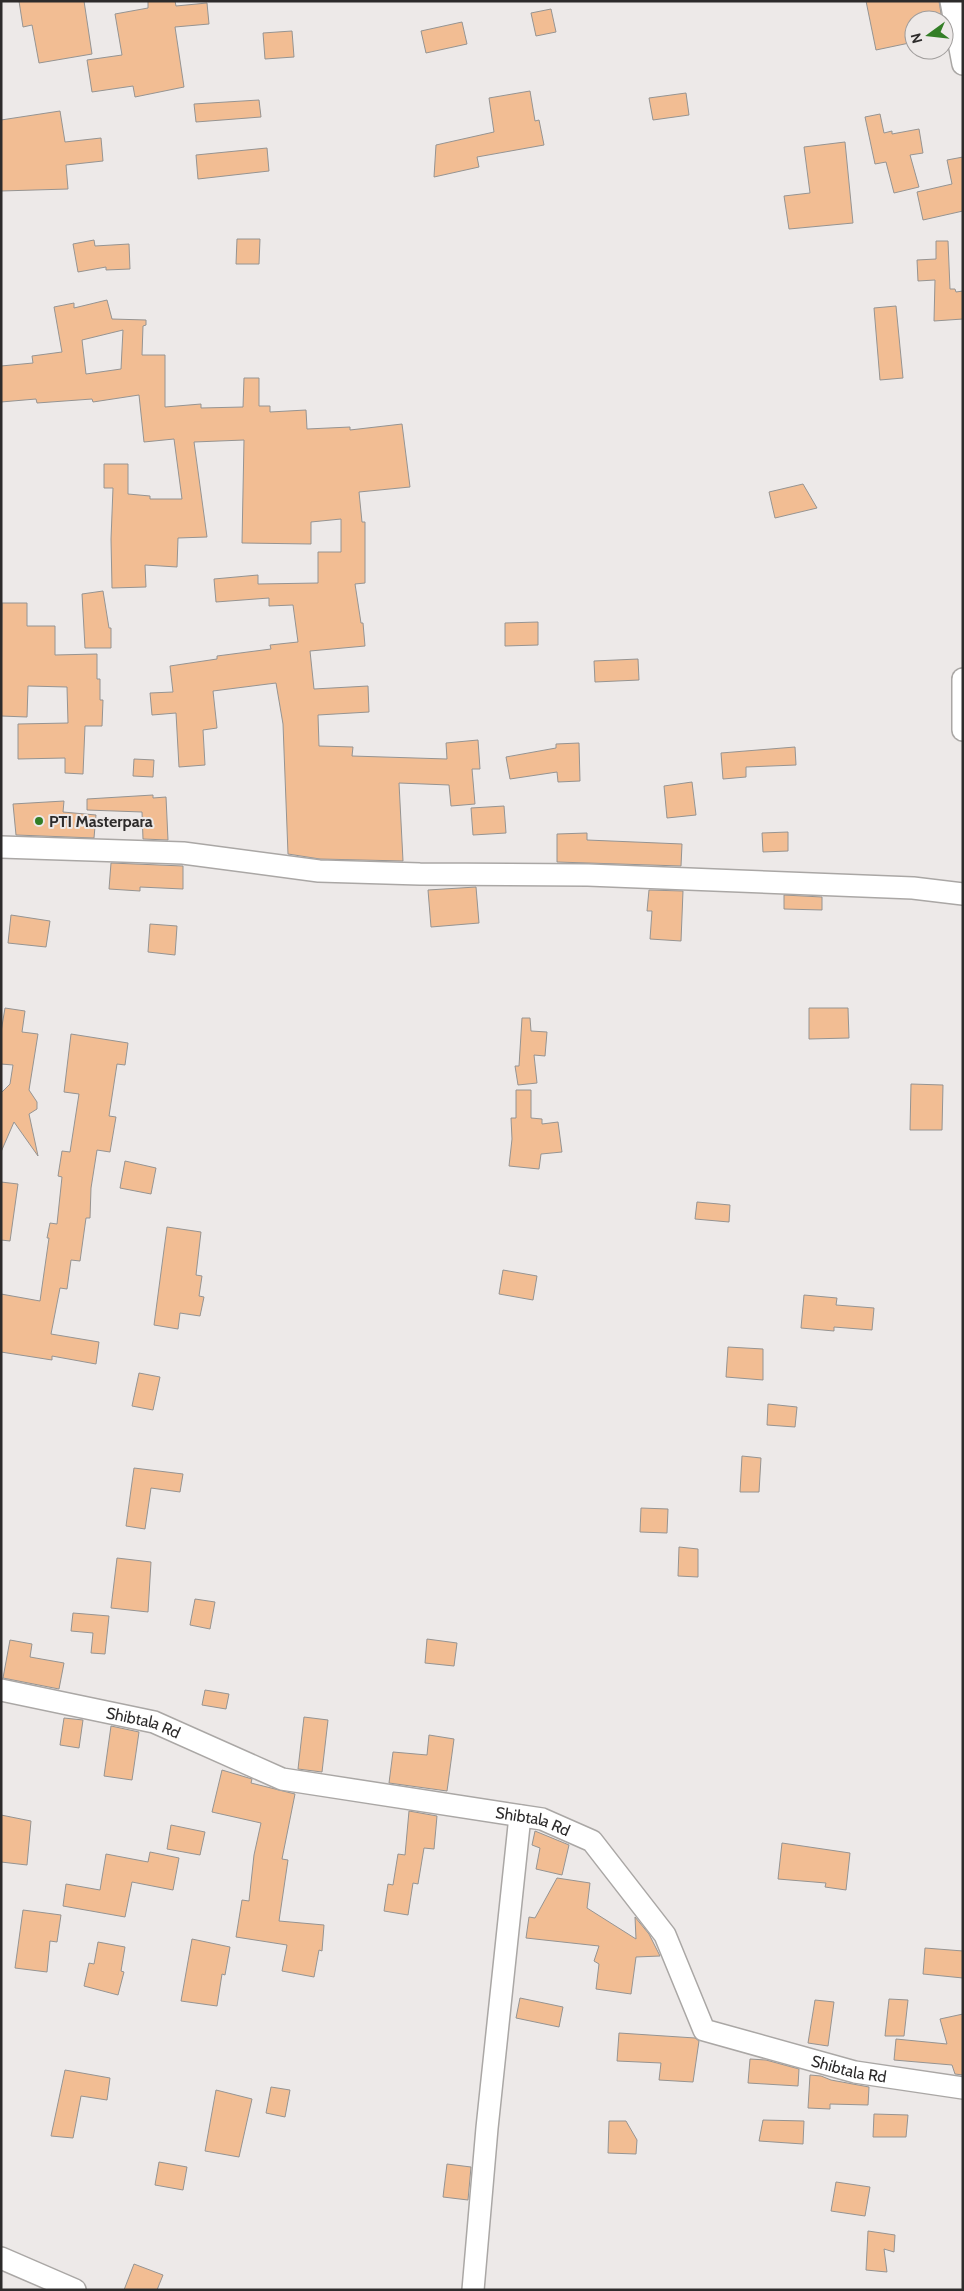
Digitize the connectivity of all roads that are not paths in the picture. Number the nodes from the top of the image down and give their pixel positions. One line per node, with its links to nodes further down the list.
1 (951, 1): 2 (street)
2 (963, 64)
3 (963, 679): 4 (street)
4 (963, 730)
5 (1, 847): 6 (street)
6 (963, 894)
7 (1, 1690): 8 (street, Shibtala Rd)
8 (520, 1816): 9 (street, Shibtala Rd); 12 (street)
9 (963, 2088)
10 (1, 2258): 11 (street)
11 (74, 2290)
12 (473, 2290)

